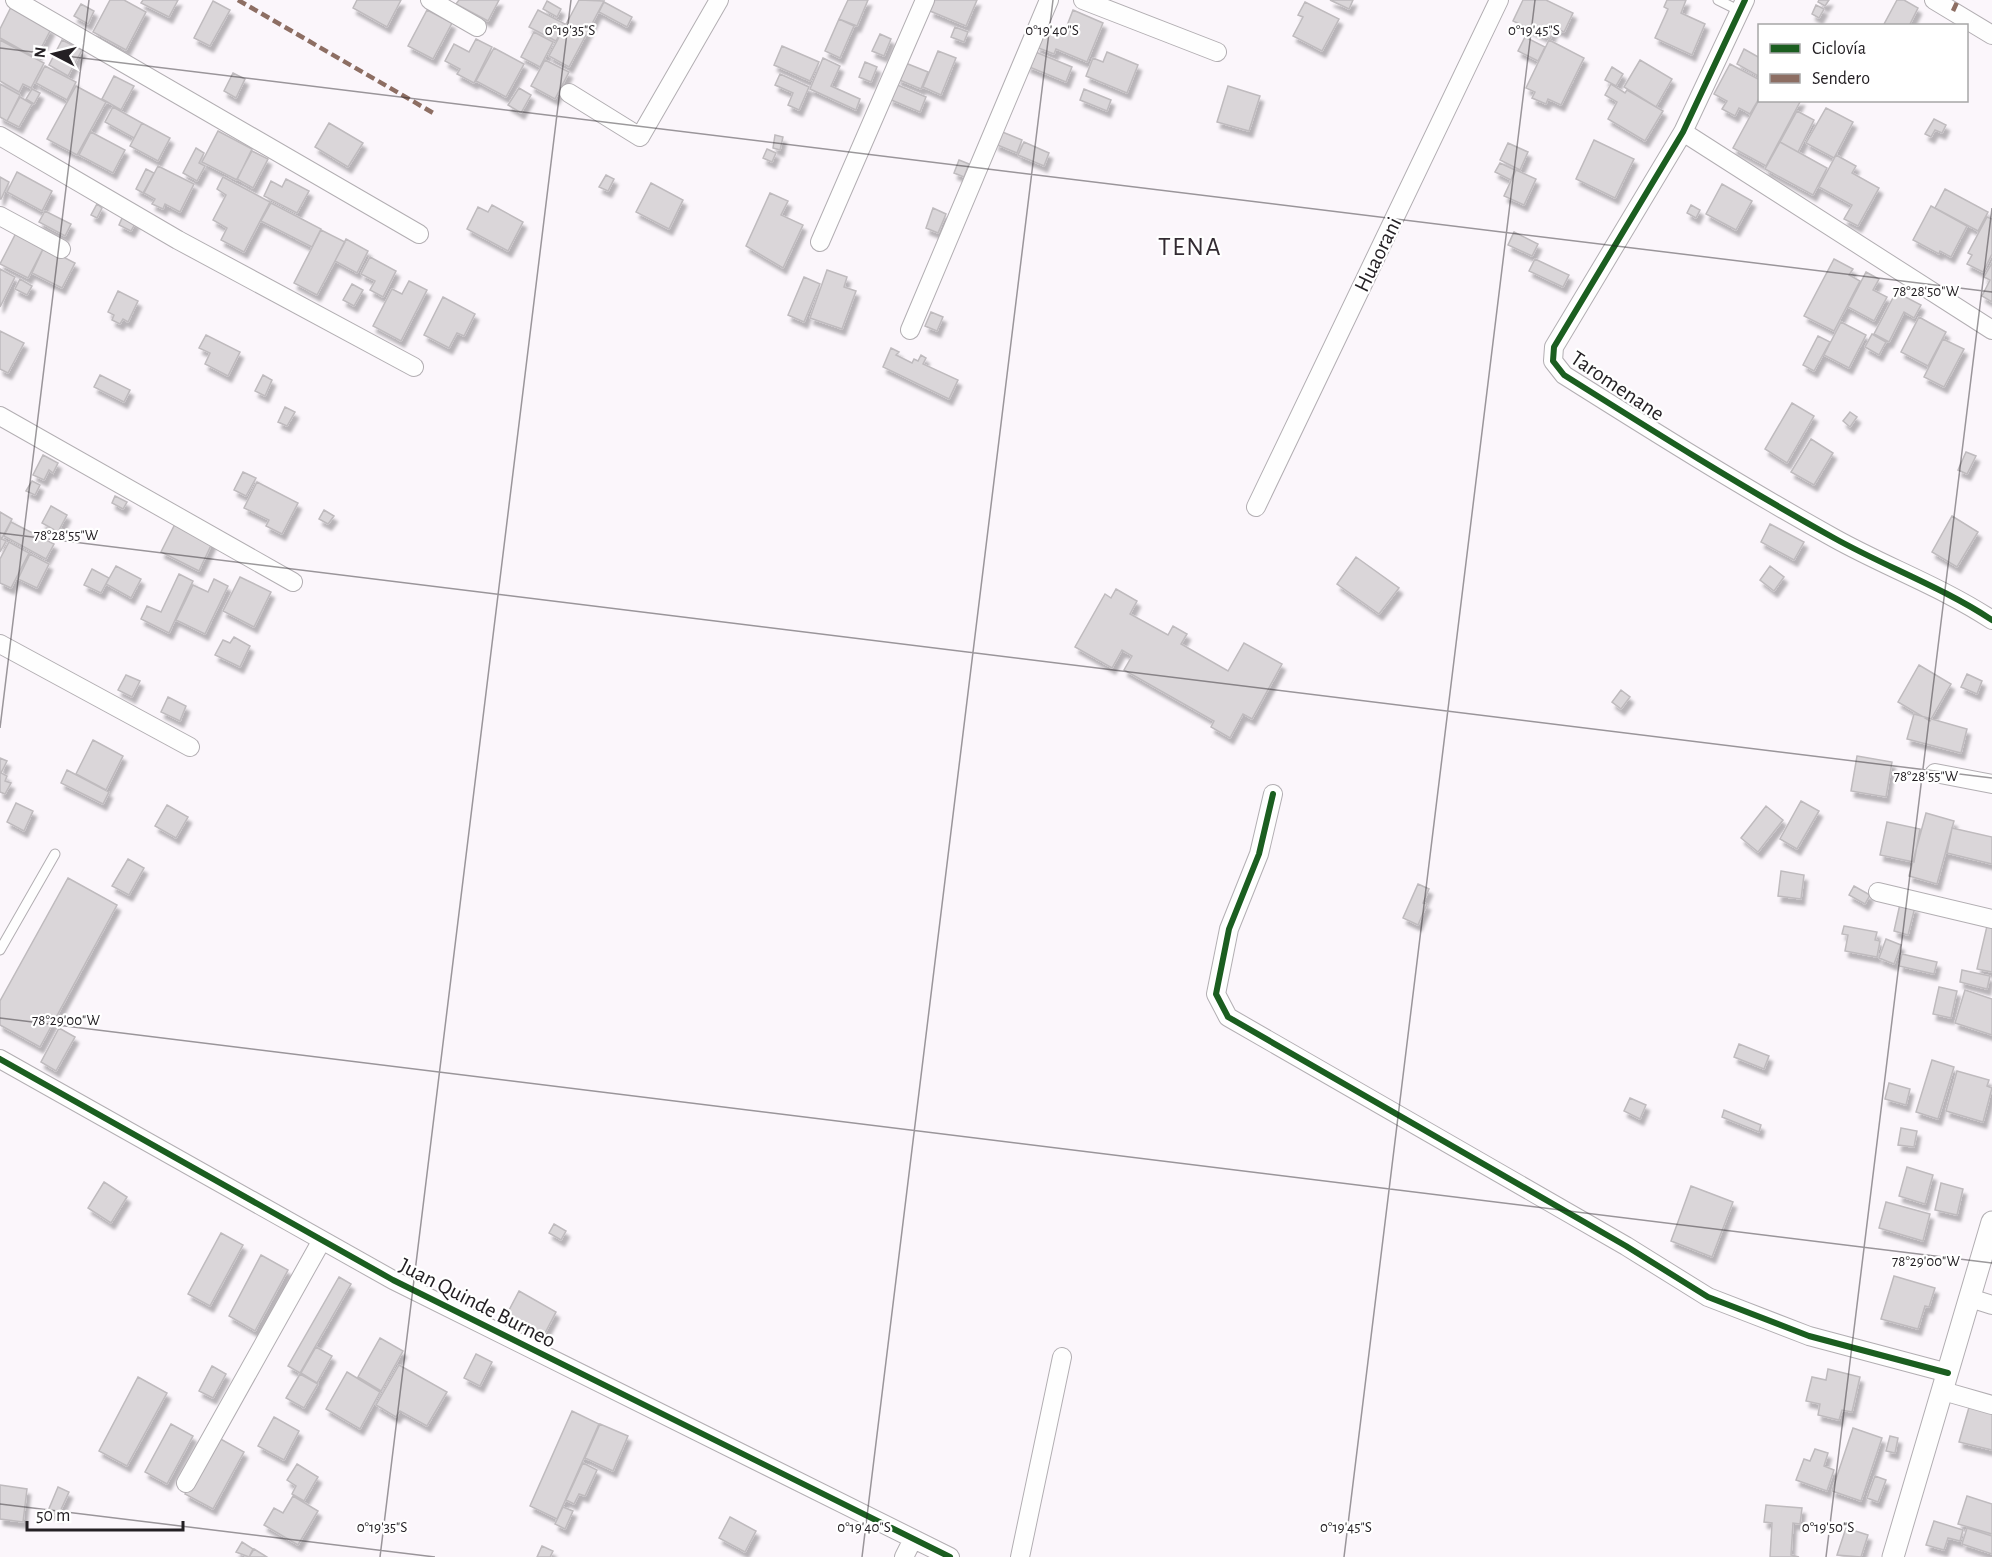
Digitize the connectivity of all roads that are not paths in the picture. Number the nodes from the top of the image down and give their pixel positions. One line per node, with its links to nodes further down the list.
1 (15, 0): 18 (street)
2 (430, 0): 11 (street)
3 (719, 0): 14 (street)
4 (925, 0): 19 (street)
5 (1049, 0): 21 (street)
6 (1083, 0): 13 (street)
7 (1499, 0): 25 (street, Huaorani)
8 (1718, 0): 10 (lane)
9 (1934, 0): 12 (street)
10 (1743, 6): 15 (street, Taromenane)
11 (477, 27)
12 (1992, 35)
13 (1217, 52)
14 (569, 93)
15 (1683, 132): 22 (street); 27 (street, Taromenane)
16 (0, 136): 23 (street)
17 (0, 216): 20 (street)
18 (419, 234)
19 (820, 242)
20 (61, 249)
21 (910, 330)
22 (1992, 330)
23 (414, 367)
24 (0, 416): 26 (street)
25 (1256, 507)
26 (293, 582)
27 (1992, 620)
28 (0, 644): 29 (street)
29 (190, 747)
30 (1935, 773): 31 (street)
31 (1992, 784)
32 (1273, 794): 43 (street)
33 (55, 854): 36 (lane)
34 (1878, 892): 35 (street)
35 (1992, 919)
36 (0, 950)
37 (0, 1059): 39 (street, Juan Quinde Burneo)
38 (1992, 1222): 40 (street)
39 (322, 1240): 45 (street); 46 (street, Juan Quinde Burneo)
40 (1970, 1298): 41 (street); 43 (street)
41 (1992, 1305)
42 (1062, 1357): 49 (street)
43 (1946, 1382): 44 (street); 50 (street)
44 (1992, 1405)
45 (186, 1483)
46 (913, 1539): 47 (street); 48 (street, Juan Quinde Burneo)
47 (904, 1557)
48 (950, 1557)
49 (1020, 1557)
50 (1893, 1557)

